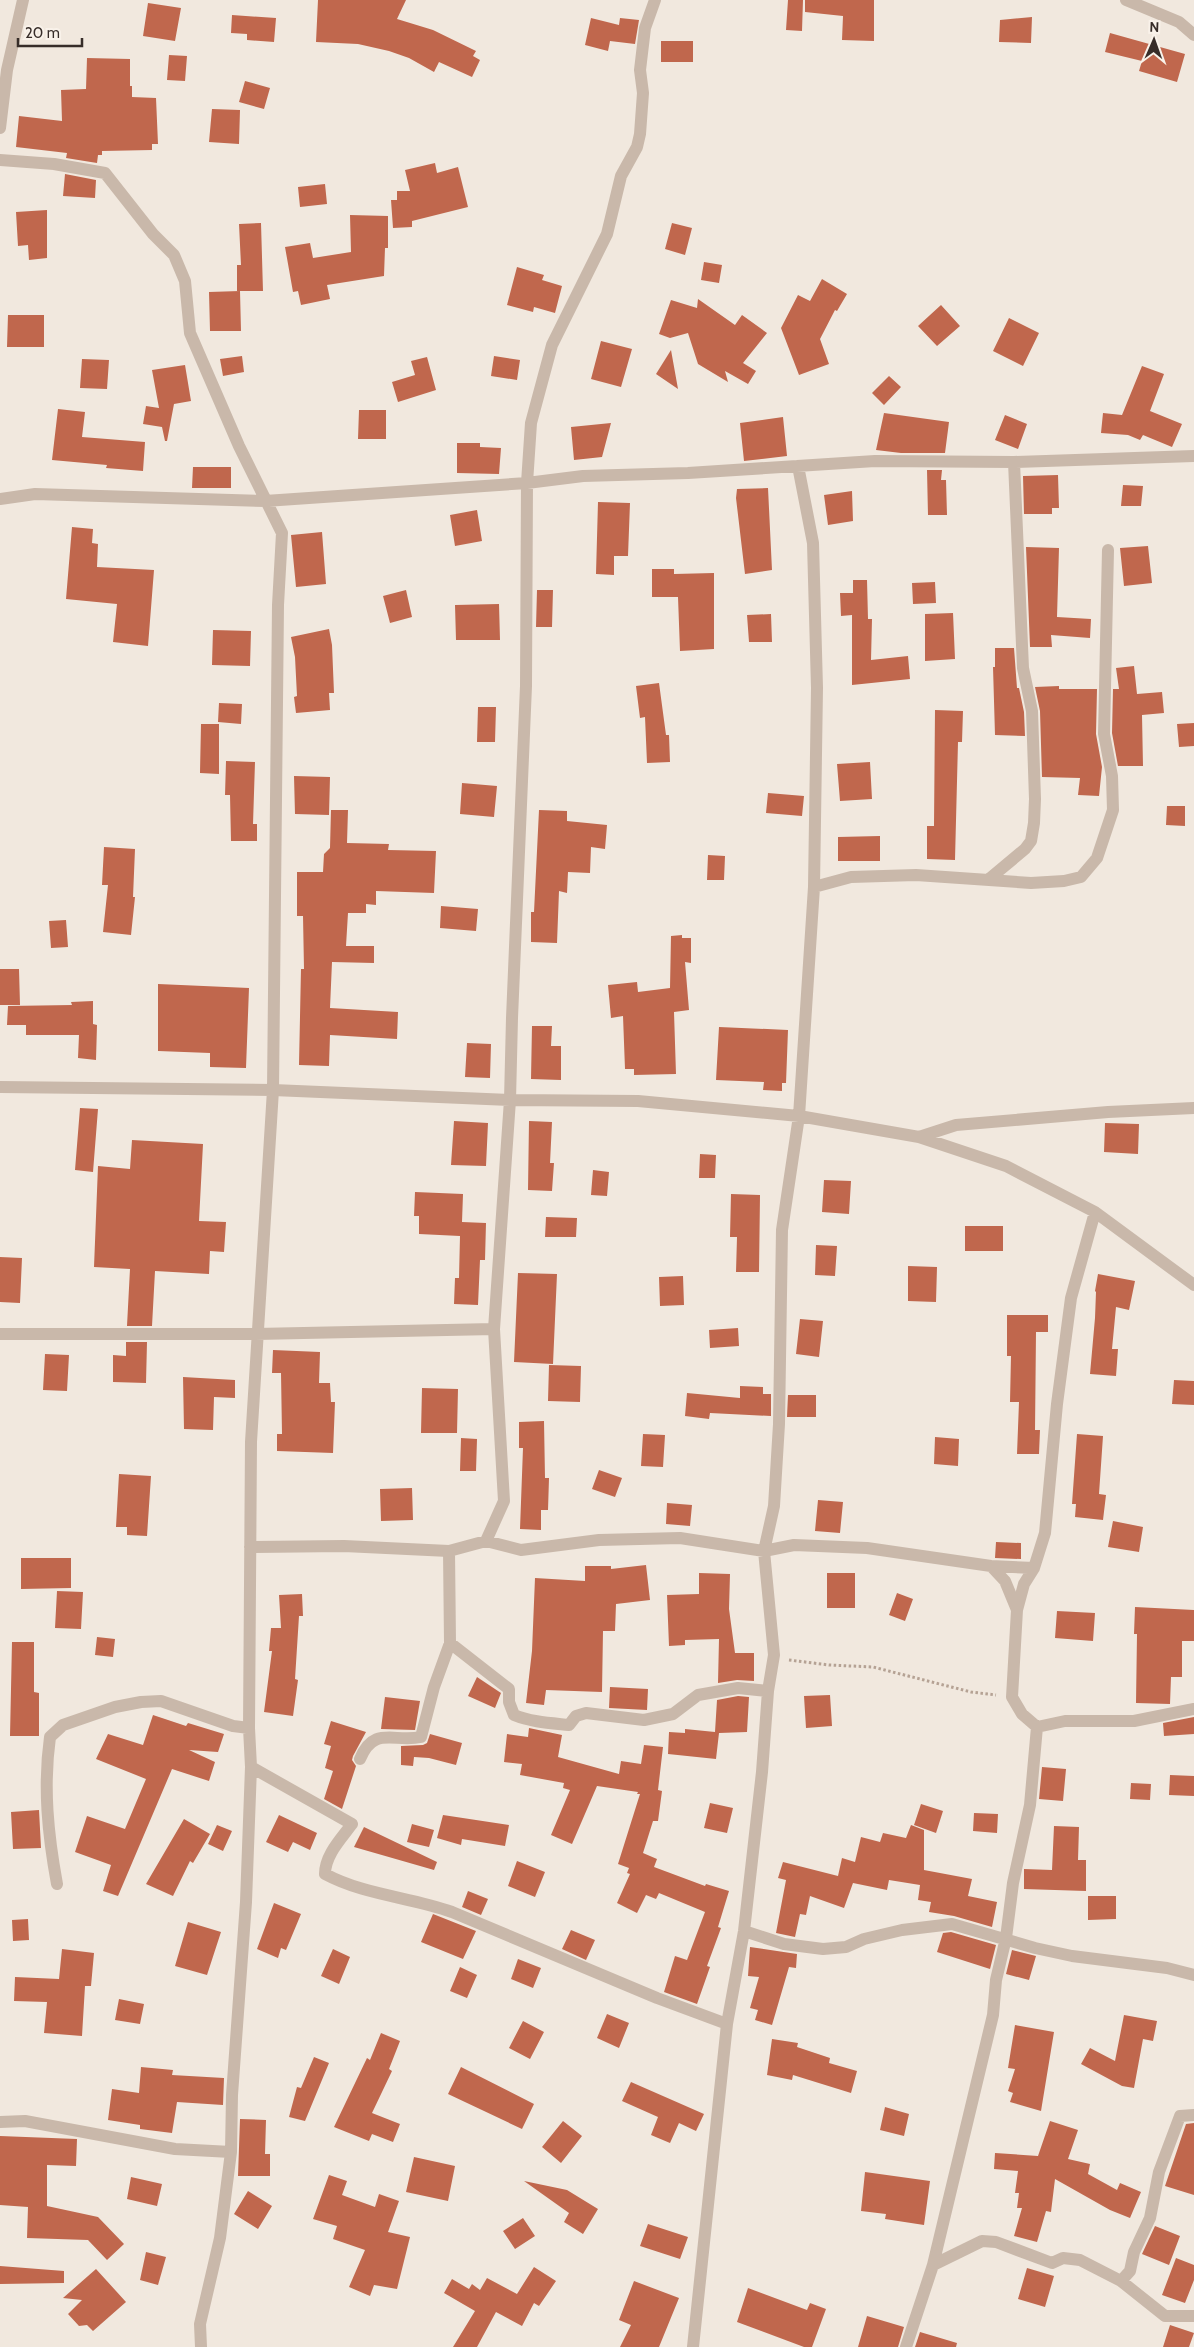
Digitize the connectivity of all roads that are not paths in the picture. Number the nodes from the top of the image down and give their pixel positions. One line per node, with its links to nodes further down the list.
1 (23, 0): 5 (street)
2 (655, 0): 10 (street)
3 (1126, 0): 4 (street)
4 (1194, 35)
5 (0, 128)
6 (0, 160): 12 (street)
7 (1194, 456): 8 (street)
8 (1014, 462): 9 (street); 14 (street)
9 (798, 466): 10 (street); 15 (street)
10 (527, 483): 12 (street); 18 (street)
11 (0, 499): 12 (street)
12 (265, 501): 17 (street)
13 (1108, 550): 14 (street)
14 (989, 879): 15 (street)
15 (814, 887): 20 (street)
16 (0, 1087): 17 (street)
17 (274, 1090): 18 (street); 26 (street)
18 (510, 1100): 20 (street); 24 (street)
19 (1194, 1108): 21 (street)
20 (798, 1116): 21 (street); 30 (street)
21 (920, 1137): 22 (street)
22 (1095, 1212): 23 (street); 32 (street)
23 (1194, 1285)
24 (494, 1329): 26 (street); 27 (street)
25 (0, 1334): 26 (street)
26 (256, 1334): 28 (street)
27 (486, 1541): 29 (street); 30 (street)
28 (250, 1547): 29 (street); 38 (street)
29 (449, 1551): 34 (street)
30 (764, 1551): 31 (street); 35 (street)
31 (991, 1566): 32 (street); 33 (street)
32 (1034, 1568): 33 (street)
33 (1017, 1610): 37 (street)
34 (450, 1643): 35 (street); 39 (street)
35 (768, 1691): 42 (street)
36 (1194, 1709): 37 (street)
37 (1037, 1727): 43 (street)
38 (249, 1728): 40 (street); 41 (street)
39 (360, 1759)
40 (251, 1767): 45 (street); 48 (street)
41 (57, 1884)
42 (744, 1931): 43 (street); 45 (street)
43 (1006, 1938): 44 (street); 49 (street)
44 (1194, 1975)
45 (727, 2024): 53 (street)
46 (1194, 2116): 50 (street)
47 (0, 2122): 48 (street)
48 (231, 2152): 52 (street)
49 (934, 2265): 50 (street); 54 (street)
50 (1121, 2282): 51 (street)
51 (1194, 2316)
52 (201, 2347)
53 (693, 2347)
54 (906, 2347)

